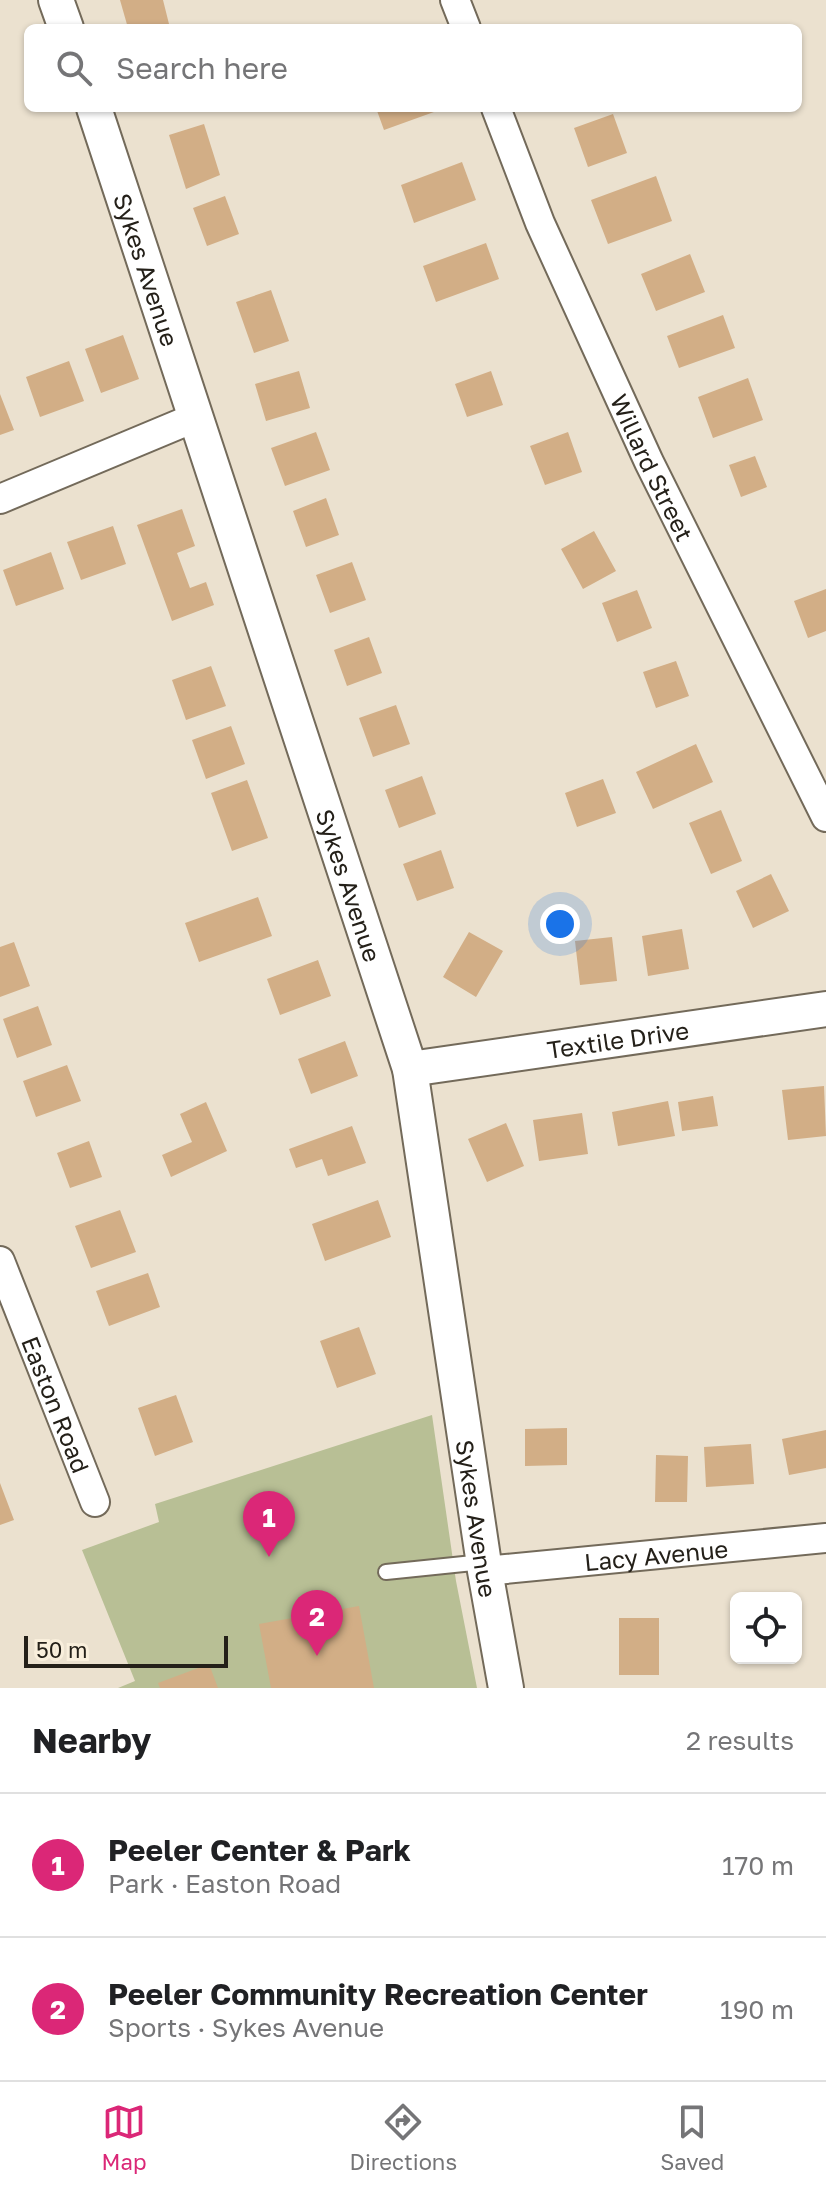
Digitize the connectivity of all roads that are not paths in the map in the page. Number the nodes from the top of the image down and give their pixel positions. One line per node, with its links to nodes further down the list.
1 (56, 0): 3 (street)
2 (455, 0): 4 (street)
3 (65, 24)
4 (464, 24)
5 (95, 112): 7 (street, Sykes Avenue)
6 (498, 112): 9 (street, Willard Street)
7 (194, 418): 8 (street); 11 (street, Sykes Avenue)
8 (0, 499)
9 (826, 817)
10 (826, 1009): 11 (street, Textile Drive)
11 (410, 1069): 15 (street, Sykes Avenue)
12 (0, 1261): 13 (street, Easton Road)
13 (95, 1502)
14 (826, 1538): 15 (street, Lacy Avenue)
15 (484, 1566): 16 (lane); 17 (street, Sykes Avenue)
16 (386, 1572)
17 (506, 1688)

